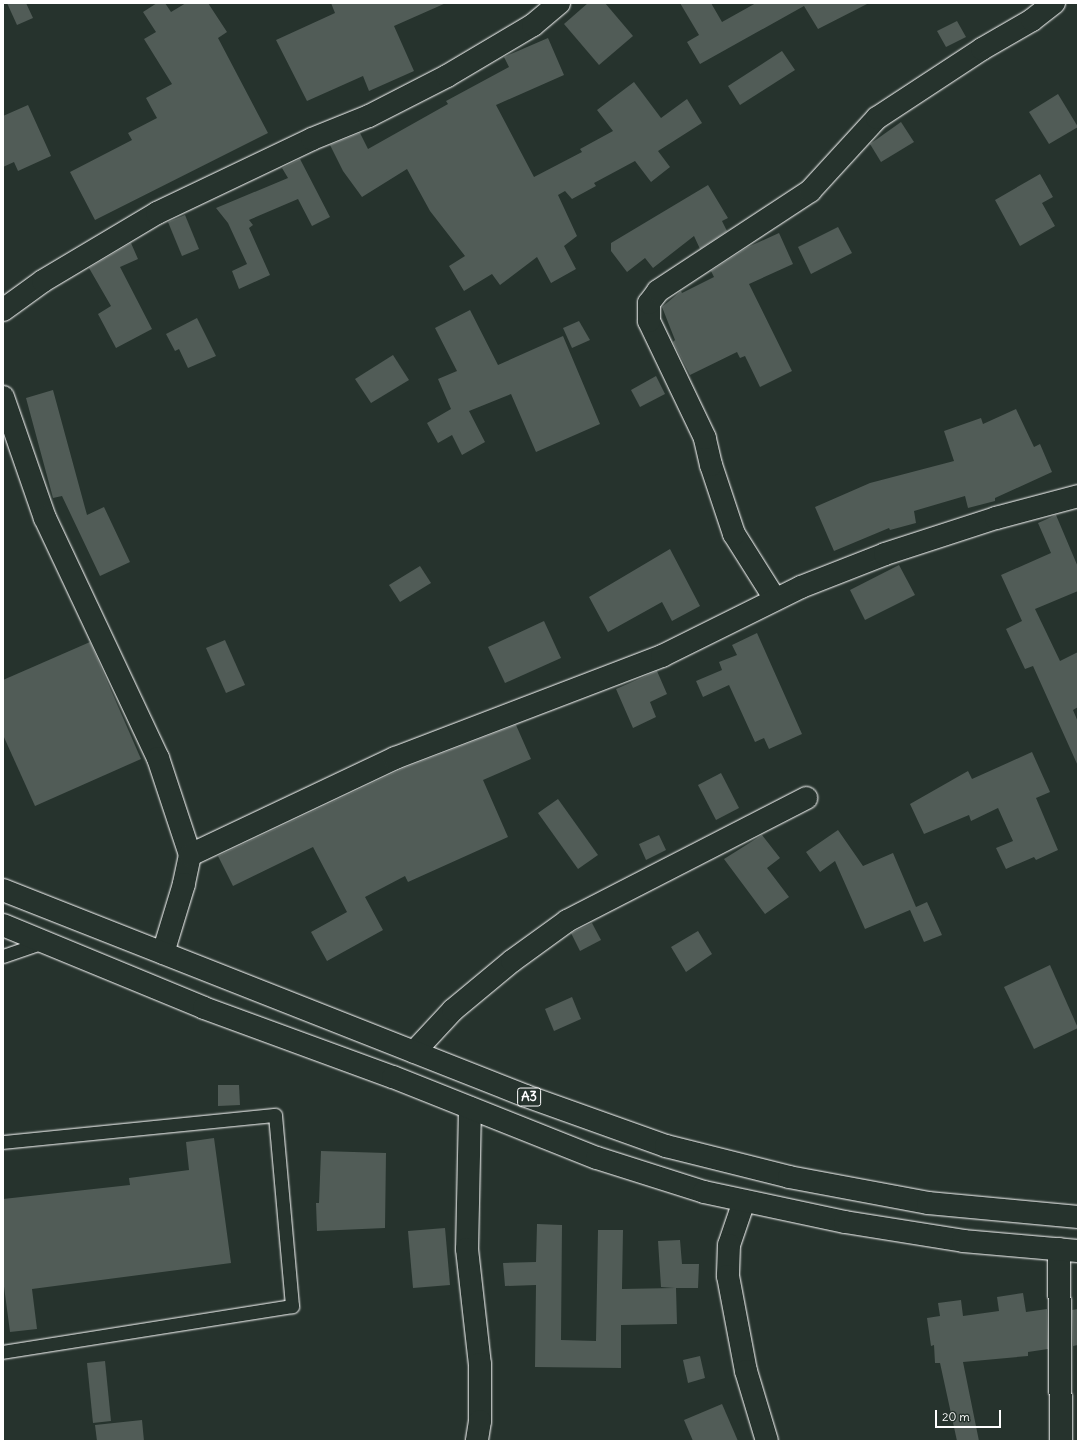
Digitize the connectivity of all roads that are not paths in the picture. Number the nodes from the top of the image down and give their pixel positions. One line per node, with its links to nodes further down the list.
1 (559, 3): 3 (main road)
2 (1054, 3): 6 (main road)
3 (3, 310)
4 (3, 397): 8 (main road)
5 (1078, 496): 6 (main road)
6 (775, 599): 8 (main road)
7 (806, 798): 14 (main road)
8 (190, 855): 12 (main road)
9 (3, 890): 12 (main road, A3)
10 (3, 925): 11 (main road, A3)
11 (46, 942): 13 (lane); 15 (main road, A3)
12 (162, 952): 14 (main road, A3)
13 (3, 956)
14 (414, 1052): 18 (main road, A3)
15 (470, 1108): 17 (main road, A3); 21 (main road)
16 (3, 1142): 20 (lane)
17 (744, 1201): 19 (main road, A3); 22 (main road)
18 (1078, 1217)
19 (1069, 1250): 23 (main road)
20 (3, 1352)
21 (477, 1441)
22 (767, 1441)
23 (1061, 1441)

